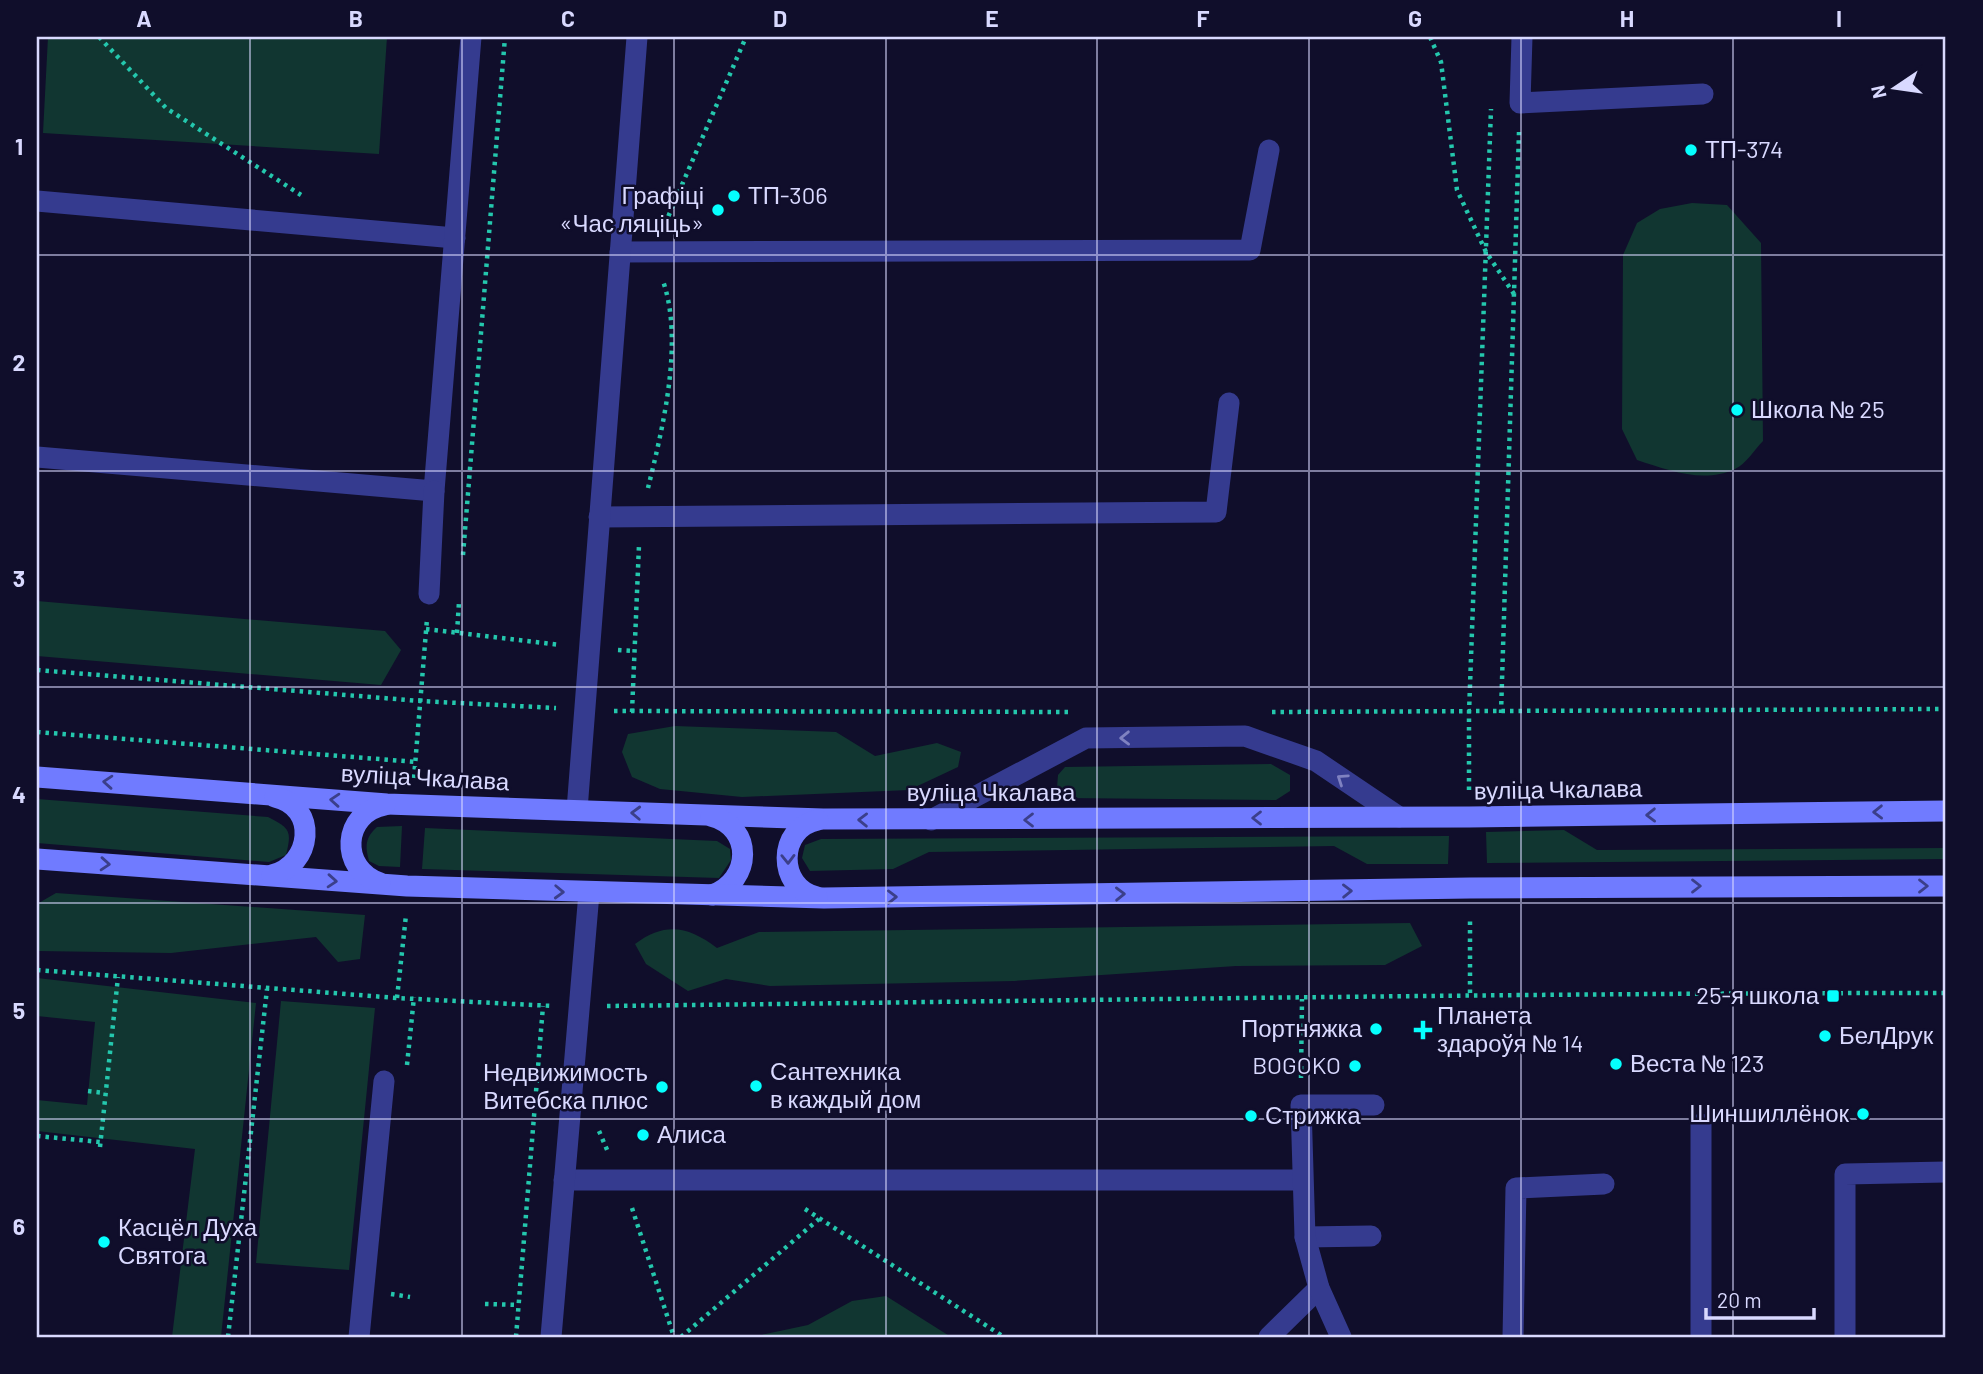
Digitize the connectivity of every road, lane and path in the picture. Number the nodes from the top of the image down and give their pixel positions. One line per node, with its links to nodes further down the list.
1 (99, 37): 13 (path)
2 (471, 37): 14 (street)
3 (505, 37): 24 (path)
4 (636, 37): 15 (street)
5 (746, 37): 16 (path)
6 (1430, 37): 17 (path)
7 (1522, 37): 9 (street)
8 (1703, 94): 9 (street)
9 (1520, 103): 18 (path)
10 (1491, 104): 17 (path)
11 (1269, 150): 16 (street)
12 (37, 201): 14 (street)
13 (311, 201)
14 (455, 239): 21 (street)
15 (620, 252): 16 (street); 22 (street)
16 (653, 252): 23 (path)
17 (1486, 252): 18 (path); 38 (path)
18 (1514, 294): 39 (path)
19 (1228, 403): 23 (street)
20 (37, 457): 21 (street)
21 (434, 491): 26 (street)
22 (599, 517): 23 (street); 33 (street)
23 (640, 517): 35 (path)
24 (462, 563)
25 (460, 591): 28 (path)
26 (429, 594)
27 (426, 629): 28 (path)
28 (457, 633): 30 (path)
29 (425, 642): 32 (path)
30 (545, 643)
31 (37, 670): 32 (path)
32 (420, 701): 33 (path); 41 (path)
33 (585, 709): 35 (path); 47 (street)
34 (1946, 709): 39 (path)
35 (632, 712): 36 (path)
36 (1079, 712)
37 (1260, 712): 38 (path)
38 (1469, 713): 39 (path); 44 (path)
39 (1501, 713)
40 (37, 732): 41 (path)
41 (416, 762): 43 (path)
42 (37, 777): 45 (main road, вуліца Чкалава, one-way to 42)
43 (414, 779)
44 (1469, 790)
45 (267, 795): 46 (main road, вуліца Чкалава, one-way to 45); 54 (main road)
46 (387, 804): 47 (main road, вуліца Чкалава); 55 (main road)
47 (576, 810): 49 (main road, вуліца Чкалава, one-way to 47)
48 (1946, 811): 50 (main road, вуліца Чкалава, one-way to 50)
49 (708, 815): 51 (main road, вуліца Чкалава); 58 (main road)
50 (1399, 817): 52 (main road, вуліца Чкалава, one-way to 52); 52 (street, one-way to 52)
51 (823, 819): 52 (main road, вуліца Чкалава, one-way to 51); 59 (main road, one-way to 59)
52 (931, 820)
53 (37, 859): 54 (main road, one-way to 54)
54 (263, 876): 55 (main road, one-way to 55)
55 (382, 884): 57 (main road, one-way to 57)
56 (1946, 886): 59 (main road, one-way to 56)
57 (589, 893): 58 (main road); 70 (street)
58 (710, 896): 59 (main road)
59 (824, 898)
60 (407, 907): 67 (path)
61 (1470, 912): 65 (path)
62 (37, 970): 63 (path)
63 (118, 977): 64 (path); 73 (path)
64 (267, 989): 67 (path); 91 (path)
65 (1469, 993): 66 (path); 68 (path)
66 (1946, 993)
67 (397, 998): 69 (path)
68 (1302, 999): 70 (path); 74 (path)
69 (543, 1006): 70 (path); 90 (path)
70 (579, 1006): 79 (street)
71 (384, 1081): 92 (street)
72 (88, 1091): 73 (path)
73 (105, 1093): 77 (path)
74 (1301, 1105): 75 (street); 81 (street)
75 (1374, 1105)
76 (1701, 1124): 100 (street)
77 (37, 1136)
78 (1946, 1172): 101 (street)
79 (565, 1180): 80 (street); 94 (street)
80 (763, 1180): 81 (street); 83 (path)
81 (1301, 1180): 85 (street)
82 (1604, 1184): 99 (street)
83 (819, 1219): 95 (path); 96 (path)
84 (1371, 1236): 85 (street)
85 (1304, 1237): 86 (street)
86 (1320, 1288): 97 (street); 98 (street)
87 (384, 1293): 88 (path)
88 (410, 1297)
89 (485, 1304): 90 (path)
90 (519, 1305): 93 (path)
91 (229, 1337)
92 (359, 1337)
93 (516, 1337)
94 (551, 1337)
95 (681, 1337)
96 (1004, 1337)
97 (1269, 1337)
98 (1341, 1337)
99 (1513, 1337)
100 (1702, 1337)
101 (1844, 1337)

